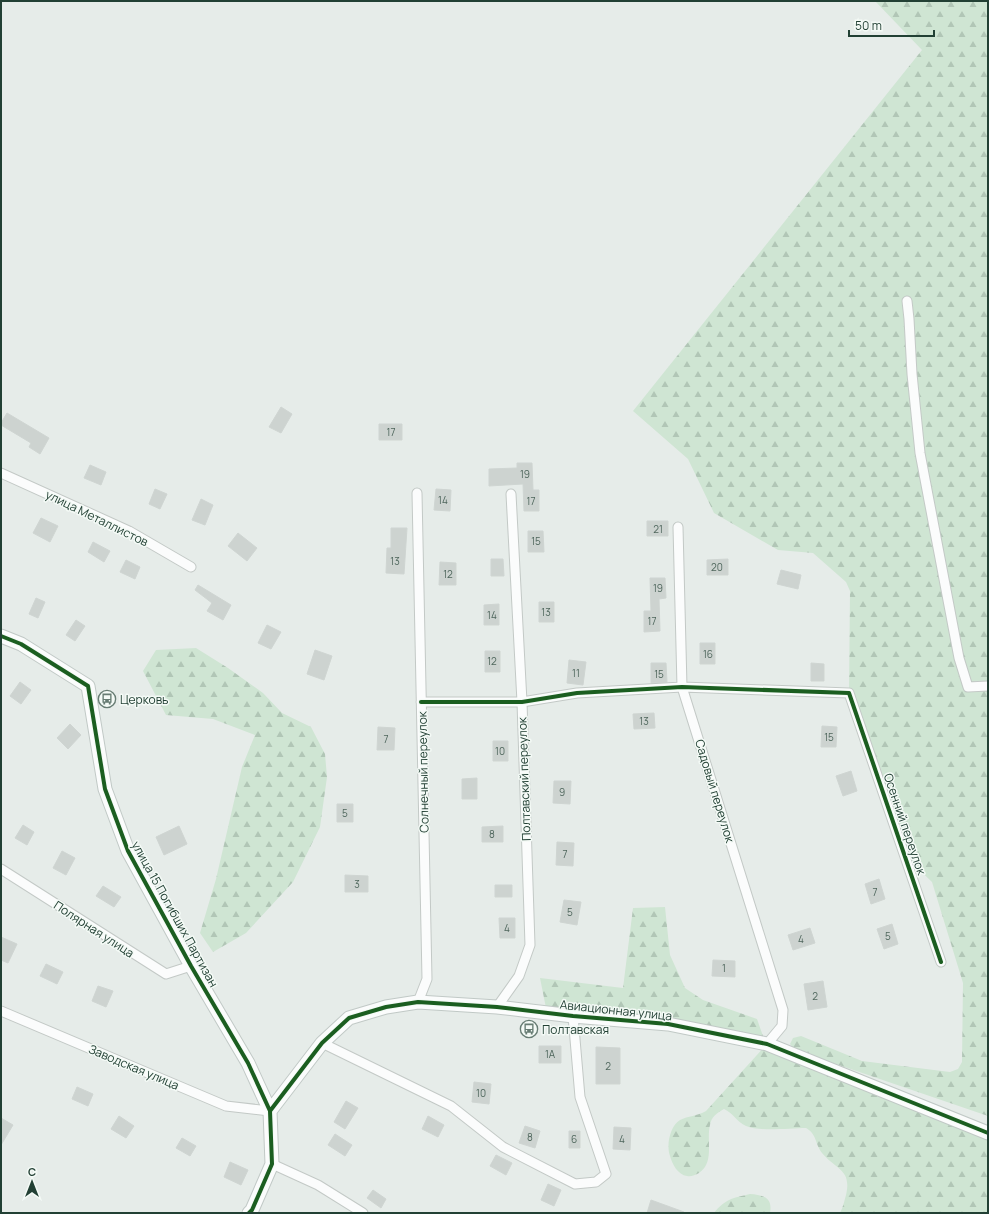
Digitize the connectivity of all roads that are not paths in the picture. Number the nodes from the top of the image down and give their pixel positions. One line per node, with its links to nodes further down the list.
1 (907, 302): 8 (street)
2 (1, 473): 6 (street, улица Металлистов)
3 (417, 493): 10 (street, Солнечный переулок)
4 (511, 494): 11 (street, Полтавский переулок)
5 (678, 527): 9 (street, Садовый переулок)
6 (191, 567)
7 (1, 636): 14 (street, улица 15 Погибших Партизан)
8 (988, 686)
9 (682, 687): 11 (street); 13 (street, Осенний переулок); 20 (street, Садовый переулок)
10 (421, 702): 11 (street); 15 (street, Солнечный переулок)
11 (522, 702): 16 (street, Полтавский переулок)
12 (1, 869): 14 (street, Полярная улица)
13 (942, 962)
14 (191, 966): 21 (street, улица 15 Погибших Партизан)
15 (418, 1002): 16 (street, Авиационная улица); 19 (street, Авиационная улица)
16 (498, 1008): 18 (street, Авиационная улица)
17 (1, 1011): 21 (street, Заводская улица)
18 (573, 1016): 19 (street); 20 (street, Авиационная улица)
19 (322, 1043): 21 (street, Авиационная улица)
20 (767, 1044): 22 (street, Авиационная улица)
21 (270, 1111): 23 (street, улица 15 Погибших Партизан)
22 (988, 1133)
23 (272, 1164): 24 (street, улица 15 Погибших Партизан); 25 (street)
24 (249, 1213)
25 (363, 1213)

